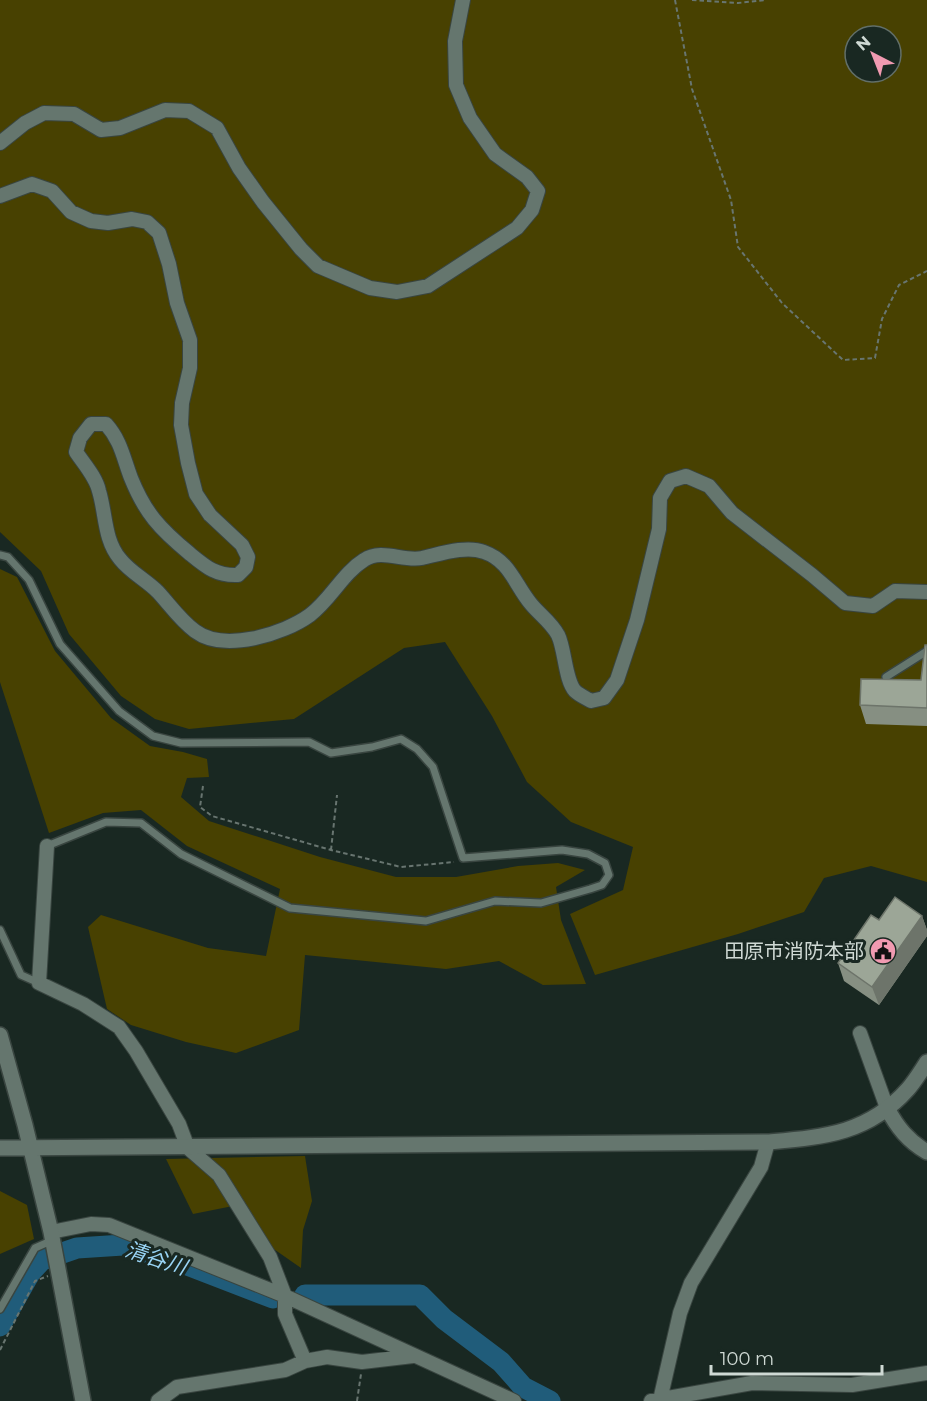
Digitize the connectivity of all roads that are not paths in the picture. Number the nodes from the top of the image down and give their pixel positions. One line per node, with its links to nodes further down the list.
1 (463, 0): 2 (street)
2 (0, 142)
3 (0, 196): 5 (street)
4 (0, 555): 8 (lane)
5 (927, 592)
6 (927, 651): 7 (lane)
7 (886, 677)
8 (47, 846): 10 (street)
9 (0, 930): 10 (lane)
10 (39, 983): 18 (street)
11 (860, 1034): 14 (street)
12 (0, 1035): 16 (street)
13 (927, 1062): 14 (street)
14 (887, 1108): 15 (street); 19 (street)
15 (768, 1142): 18 (street); 27 (street)
16 (31, 1147): 17 (street); 18 (street); 20 (street)
17 (0, 1148)
18 (189, 1148): 21 (street)
19 (927, 1152)
20 (52, 1236): 21 (street); 22 (lane); 28 (street)
21 (285, 1296): 23 (street); 24 (street)
22 (0, 1309)
23 (413, 1356): 24 (street); 30 (street)
24 (305, 1361): 29 (street)
25 (927, 1373): 26 (street)
26 (706, 1396): 27 (street)
27 (655, 1400)
28 (83, 1401)
29 (158, 1401)
30 (514, 1401)

